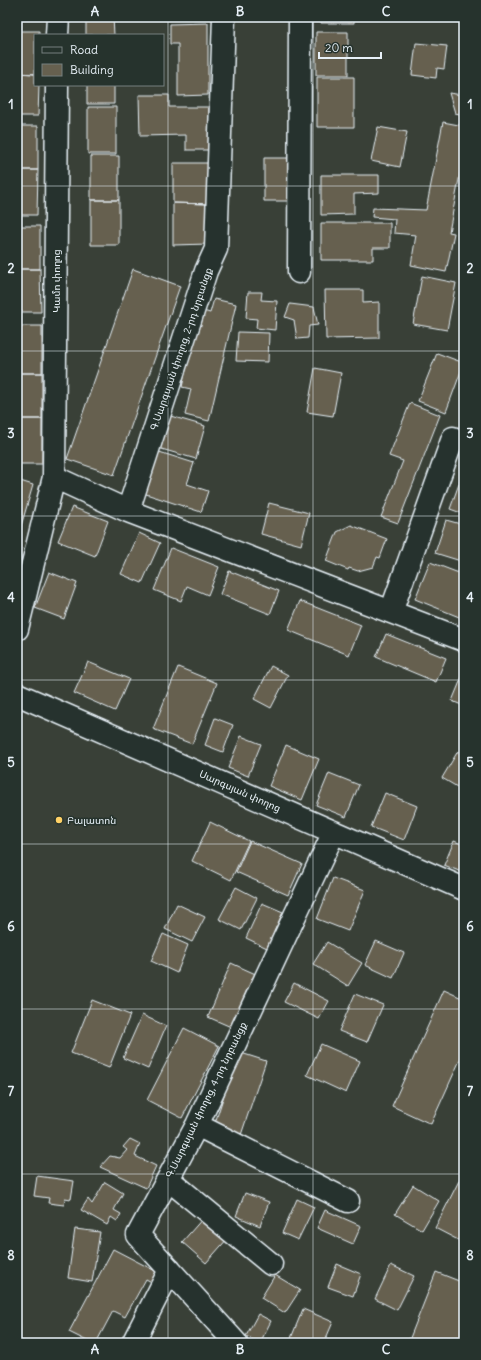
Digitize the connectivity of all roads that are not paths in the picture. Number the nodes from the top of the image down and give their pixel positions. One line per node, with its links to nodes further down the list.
1 (58, 17): 4 (street)
2 (224, 17): 9 (street, Գ.Սարգսյան փողոց, 2-րդ նրբանցք)
3 (300, 17): 6 (street)
4 (58, 34)
5 (57, 86): 8 (street, Կամո փողոց)
6 (298, 272)
7 (453, 438): 11 (street)
8 (54, 477): 9 (street); 10 (street, Կամո փողոց)
9 (128, 511): 11 (street)
10 (22, 584): 12 (street, Կամո փողոց)
11 (391, 612): 13 (street)
12 (17, 629)
13 (464, 640)
14 (17, 694): 15 (street, Սարգսյան փողոց)
15 (334, 832): 16 (street, Սարգսյան փողոց); 17 (street, Գ.Սարգսյան փողոց, 4-րդ նրբանցք)
16 (464, 889)
17 (197, 1125): 18 (street, Գ.Սարգսյան փողոց, 4-րդ նրբանցք); 19 (street)
18 (168, 1179): 20 (street); 21 (street, Գ.Սարգսյան փողոց, 4-րդ նրբանցք)
19 (348, 1201)
20 (271, 1264)
21 (170, 1270): 22 (street); 23 (street, Գ.Սարգսյան փողոց, 4-րդ նրբանցք)
22 (133, 1343)
23 (236, 1343)

